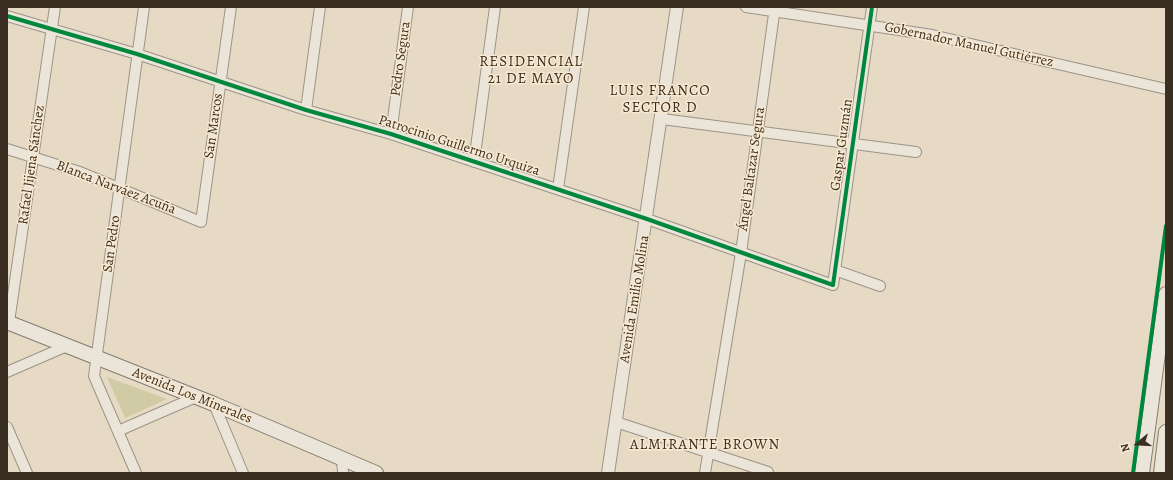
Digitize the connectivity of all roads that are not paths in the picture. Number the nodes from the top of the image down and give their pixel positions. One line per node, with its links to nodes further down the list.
1 (55, 7): 14 (street, Rafael Jijena Sánchez)
2 (144, 7): 15 (street, San Pedro)
3 (231, 7): 16 (street, San Marcos)
4 (320, 7): 18 (street)
5 (408, 7): 21 (street, Pedro Segura)
6 (495, 7): 26 (street)
7 (584, 7): 28 (street)
8 (678, 7): 19 (street, Avenida Emilio Molina)
9 (746, 7): 11 (street, Gobernador Manuel Gutiérrez)
10 (872, 7): 13 (street, Gaspar Guzmán)
11 (775, 9): 13 (street, Gobernador Manuel Gutiérrez); 20 (street, Ángel Baltazar Segura)
12 (7, 16): 14 (street, Patrocinio Guillermo Urquiza)
13 (870, 25): 17 (street, Gobernador Manuel Gutiérrez); 22 (street, Gaspar Guzmán)
14 (52, 29): 15 (street, Patrocinio Guillermo Urquiza); 25 (street, Rafael Jijena Sánchez)
15 (137, 54): 16 (street, Patrocinio Guillermo Urquiza); 27 (street, San Pedro)
16 (220, 81): 18 (street, Patrocinio Guillermo Urquiza); 30 (street, San Marcos)
17 (1166, 89)
18 (306, 110): 21 (street, Patrocinio Guillermo Urquiza)
19 (662, 119): 20 (street); 29 (street, Avenida Emilio Molina)
20 (758, 131): 22 (street); 31 (street, Ángel Baltazar Segura)
21 (391, 134): 26 (street, Patrocinio Guillermo Urquiza)
22 (853, 143): 24 (street); 32 (street, Gaspar Guzmán)
23 (7, 149): 25 (street, Blanca Narváez Acuña)
24 (916, 152)
25 (33, 157): 27 (street, Blanca Narváez Acuña); 36 (street, Rafael Jijena Sánchez)
26 (474, 162): 28 (street, Patrocinio Guillermo Urquiza)
27 (119, 189): 30 (street, Blanca Narváez Acuña); 38 (street, San Pedro)
28 (558, 189): 29 (street, Patrocinio Guillermo Urquiza)
29 (647, 219): 31 (street, Patrocinio Guillermo Urquiza); 42 (street, Avenida Emilio Molina)
30 (201, 222)
31 (741, 253): 33 (street, Patrocinio Guillermo Urquiza); 46 (street, Ángel Baltazar Segura)
32 (835, 270): 33 (street, Gaspar Guzmán); 34 (street)
33 (833, 285)
34 (880, 286)
35 (1166, 294): 56 (main road)
36 (8, 322): 37 (main road, Avenida Los Minerales)
37 (67, 346): 38 (main road, Avenida Los Minerales); 39 (street)
38 (96, 358): 40 (main road, Avenida Los Minerales); 44 (street, San Pedro)
39 (7, 372)
40 (196, 397): 41 (main road, Avenida Los Minerales); 44 (street)
41 (214, 404): 48 (main road, Avenida Los Minerales); 52 (street)
42 (616, 422): 46 (street); 54 (street, Avenida Emilio Molina)
43 (7, 427): 50 (street)
44 (118, 431): 51 (street, San Pedro)
45 (1166, 432): 47 (main road)
46 (708, 453): 49 (street); 55 (street, Ángel Baltazar Segura)
47 (1165, 453): 57 (main road)
48 (342, 466): 53 (main road, Avenida Los Minerales)
49 (768, 472)
50 (27, 473)
51 (135, 473)
52 (243, 473)
53 (376, 473)
54 (608, 473)
55 (705, 473)
56 (1142, 473)
57 (1161, 473)

